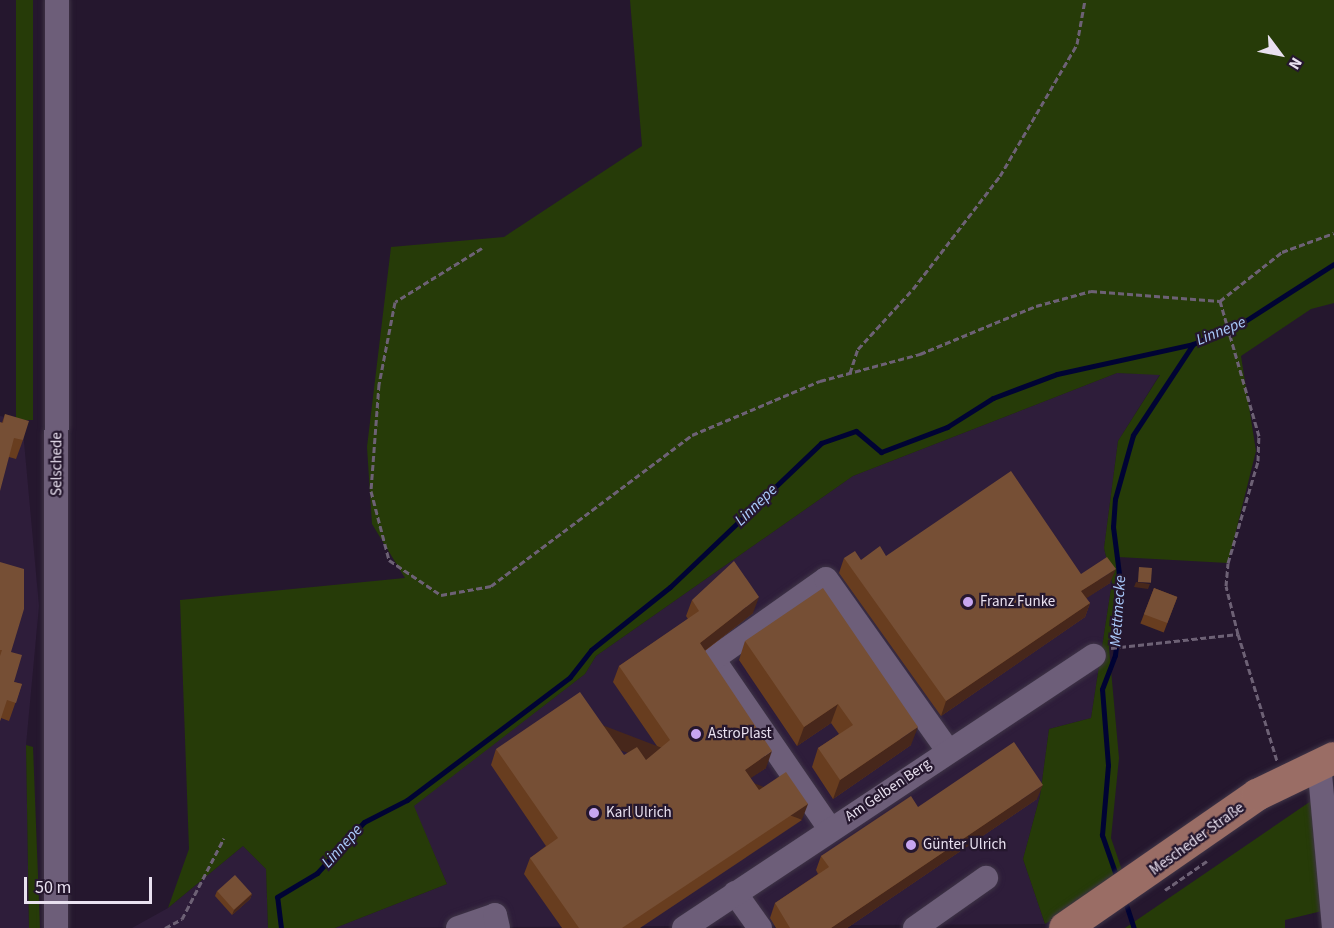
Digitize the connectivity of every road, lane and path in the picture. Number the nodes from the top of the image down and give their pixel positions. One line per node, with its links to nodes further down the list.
1 (57, 0): 17 (street, Selschede)
2 (1085, 0): 6 (path)
3 (1334, 233): 5 (path)
4 (483, 248): 6 (path)
5 (1220, 302): 6 (path); 7 (path)
6 (850, 373)
7 (1238, 634): 8 (path); 11 (path)
8 (1101, 652): 9 (street, Am Gelben Berg)
9 (947, 749): 12 (street, Am Gelben Berg); 12 (street)
10 (1326, 760): 11 (main road, Mescheder Straße); 16 (street)
11 (1282, 780): 24 (main road, Mescheder Straße)
12 (830, 829): 15 (street, Am Gelben Berg)
13 (224, 838): 18 (path)
14 (986, 878): 23 (street)
15 (735, 893): 21 (street, Am Gelben Berg); 22 (street)
16 (1334, 927)
17 (56, 928)
18 (165, 928)
19 (458, 928): 20 (street)
20 (498, 928)
21 (684, 928)
22 (760, 928)
23 (915, 928)
24 (1065, 928)

